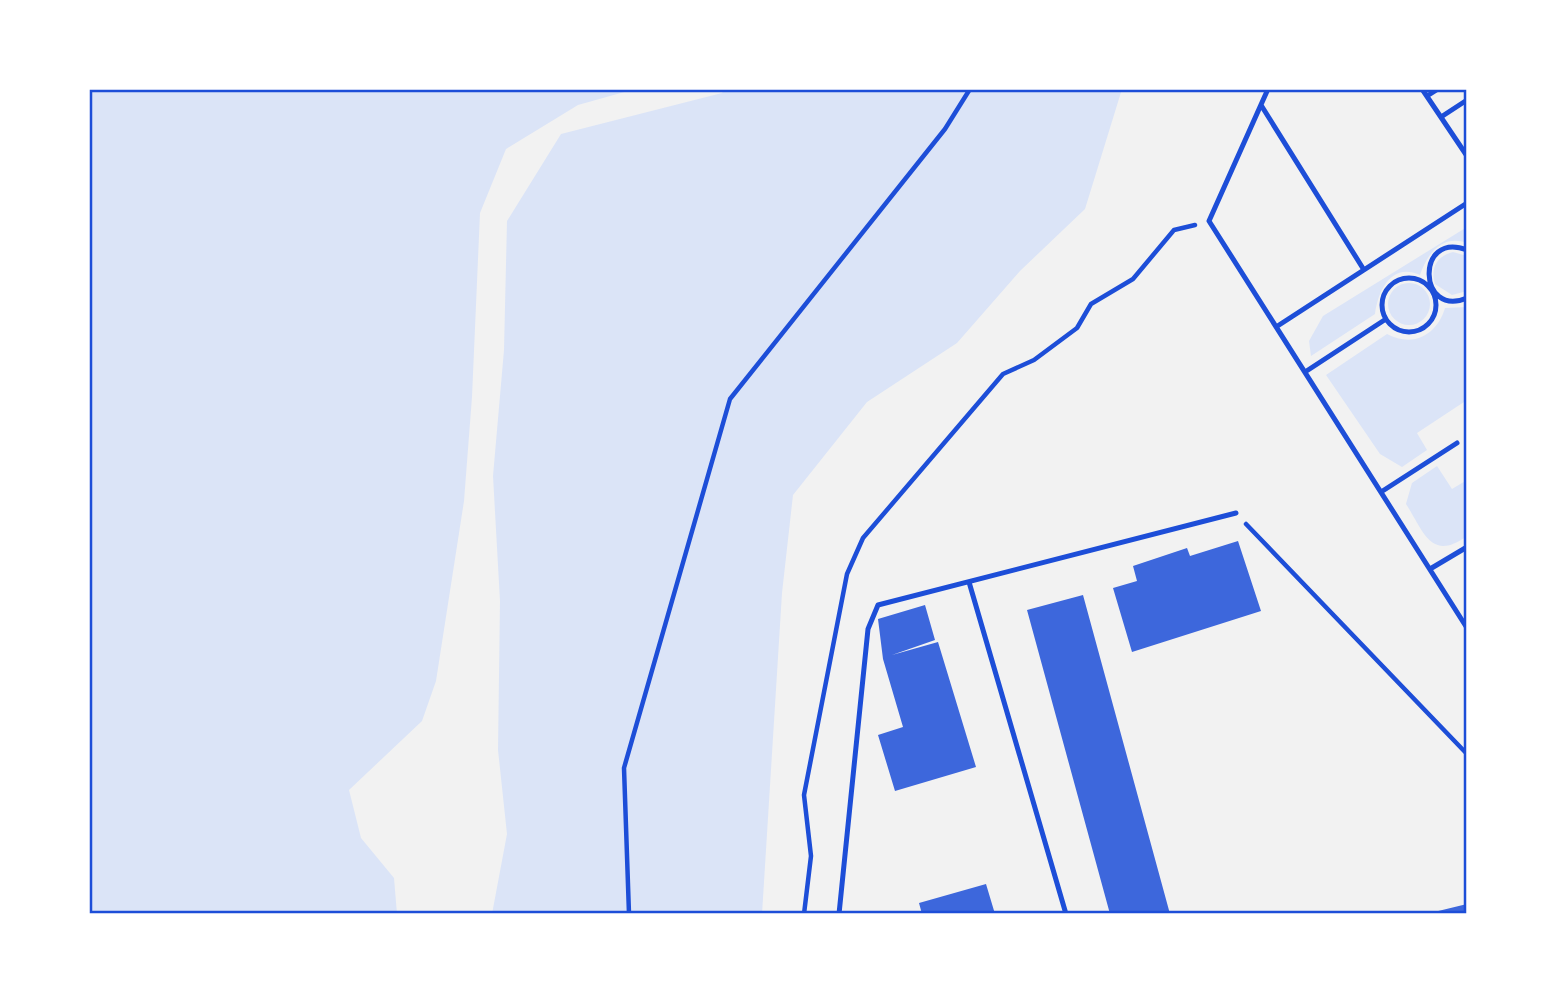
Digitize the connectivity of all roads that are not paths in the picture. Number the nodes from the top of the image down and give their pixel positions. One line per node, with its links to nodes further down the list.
1 (1268, 89): 6 (lane)
2 (1422, 89): 4 (lane)
3 (1438, 89): 4 (lane)
4 (1427, 96): 7 (lane)
5 (1467, 100): 7 (lane)
6 (1261, 106): 11 (lane); 15 (lane)
7 (1441, 117): 8 (lane)
8 (1467, 156)
9 (1467, 203): 11 (lane)
10 (1467, 250): 12 (lane)
11 (1364, 270): 15 (lane)
12 (1431, 287): 13 (lane); 14 (lane); 14 (lane)
13 (1467, 298)
14 (1386, 319): 16 (lane)
15 (1276, 327): 16 (lane)
16 (1305, 372): 18 (lane)
17 (1457, 443): 18 (lane)
18 (1381, 492): 21 (lane)
19 (1236, 513): 22 (lane)
20 (1467, 547): 21 (lane)
21 (1430, 569): 23 (lane)
22 (969, 582): 24 (lane); 25 (lane)
23 (1467, 628)
24 (839, 914)
25 (1066, 914)

